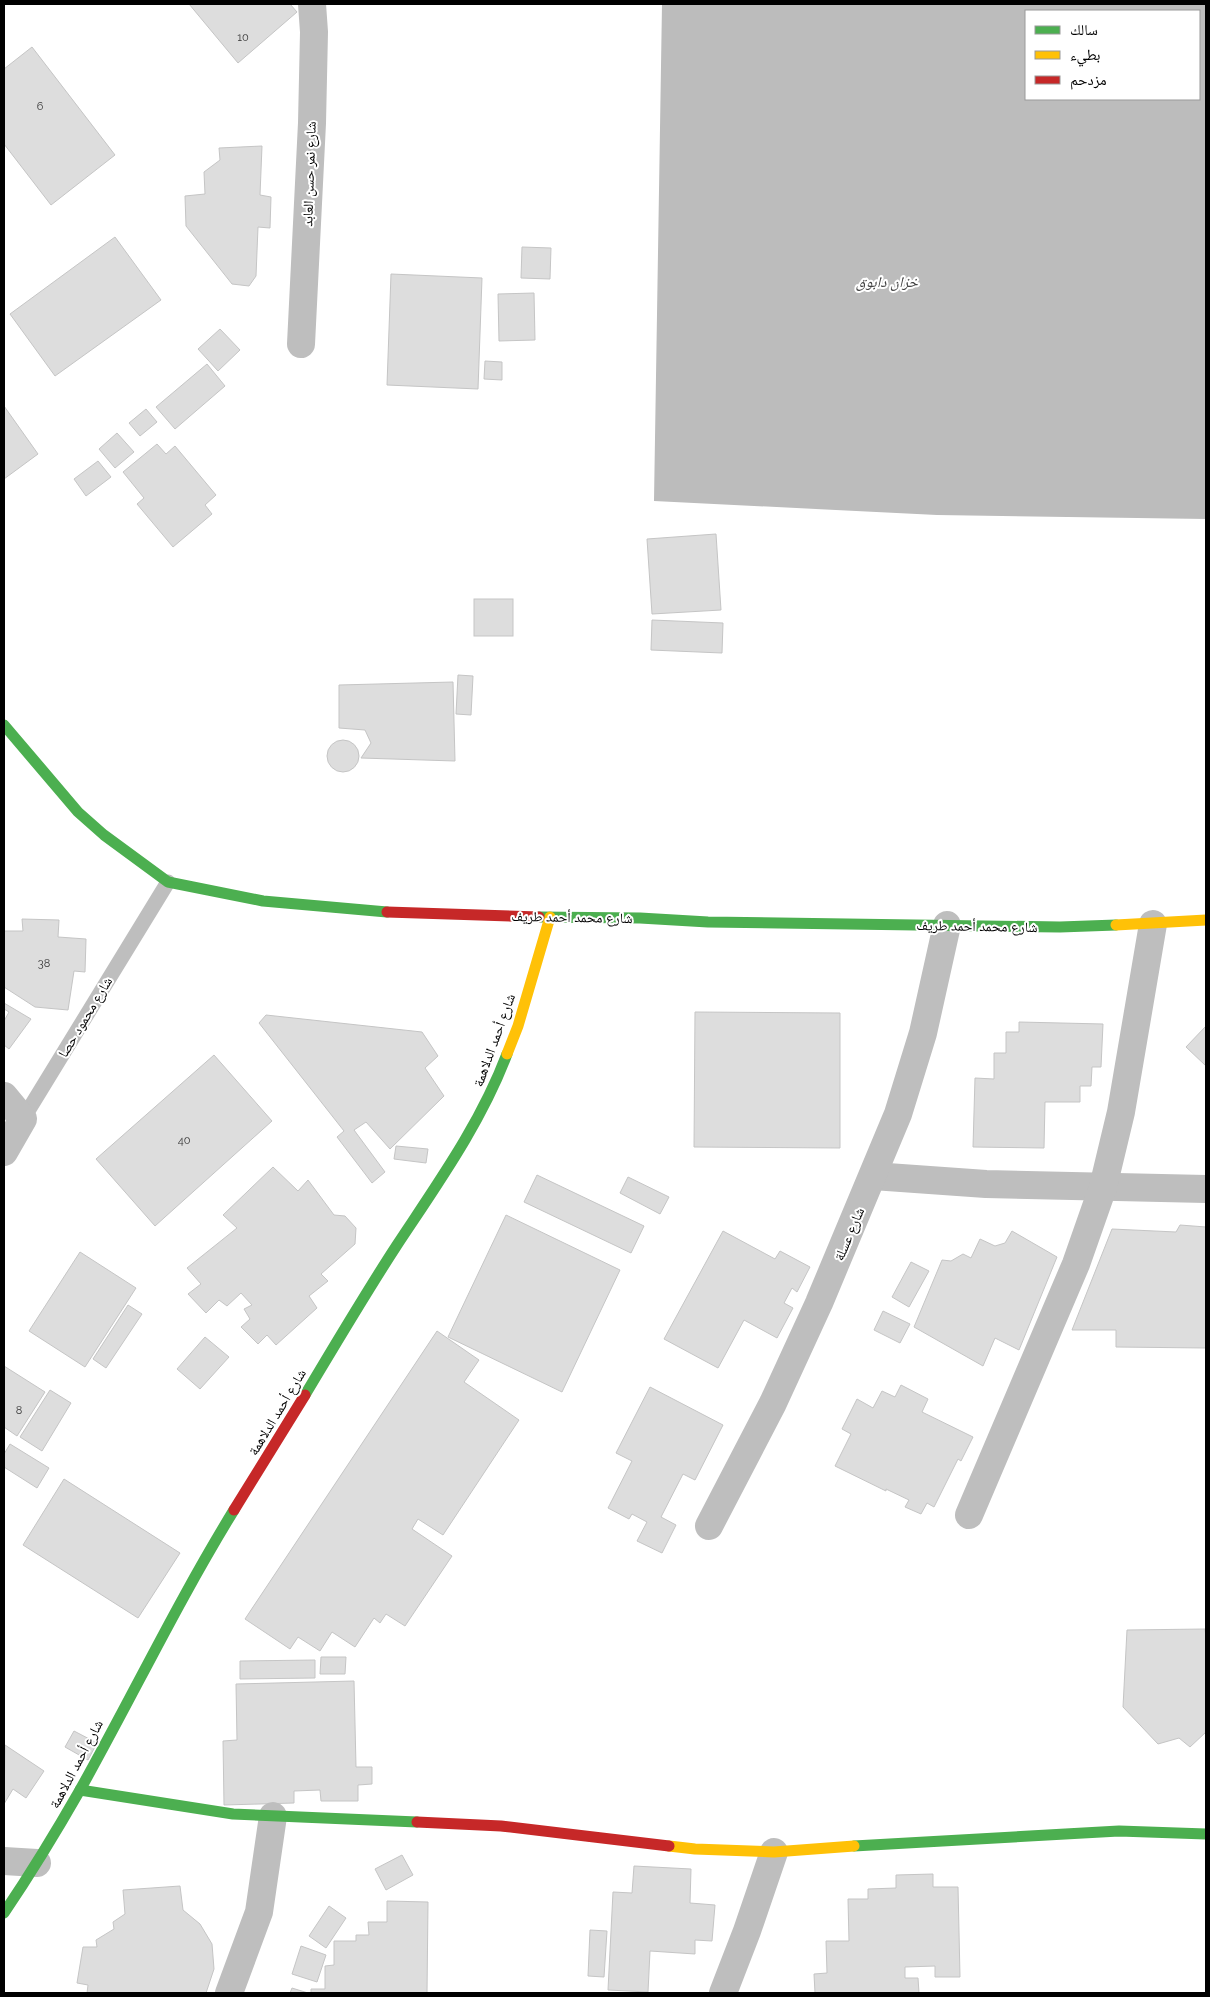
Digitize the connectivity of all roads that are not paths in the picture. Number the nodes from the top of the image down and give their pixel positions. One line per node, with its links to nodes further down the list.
1 (312, 4): 2 (street, شارع نمر حسن العابد)
2 (301, 344)
3 (4, 725): 4 (street, شارع محمد أحمد طريف)
4 (168, 882): 5 (street, شارع محمد أحمد طريف); 10 (lane, شارع محمود حصا)
5 (550, 917): 8 (street, شارع محمد أحمد طريف); 17 (street, شارع أحمد الدلاهمة)
6 (1206, 920): 7 (street, شارع محمد أحمد طريف)
7 (1152, 924): 8 (street, شارع محمد أحمد طريف); 13 (street)
8 (948, 925): 12 (street, شارع عسلة)
9 (4, 1096): 10 (street)
10 (23, 1119): 11 (street, شارع محمود حصا)
11 (4, 1152)
12 (873, 1176): 13 (street); 16 (street, شارع عسلة)
13 (1103, 1187): 14 (street); 15 (street)
14 (1206, 1189)
15 (969, 1515)
16 (709, 1526)
17 (80, 1790): 18 (street); 22 (street, شارع أحمد الدلاهمة)
18 (273, 1816): 20 (street); 24 (street)
19 (1206, 1834): 20 (street)
20 (774, 1852): 25 (street)
21 (4, 1861): 22 (street)
22 (38, 1863): 23 (street, شارع أحمد الدلاهمة)
23 (4, 1913)
24 (229, 1993)
25 (722, 1993)

